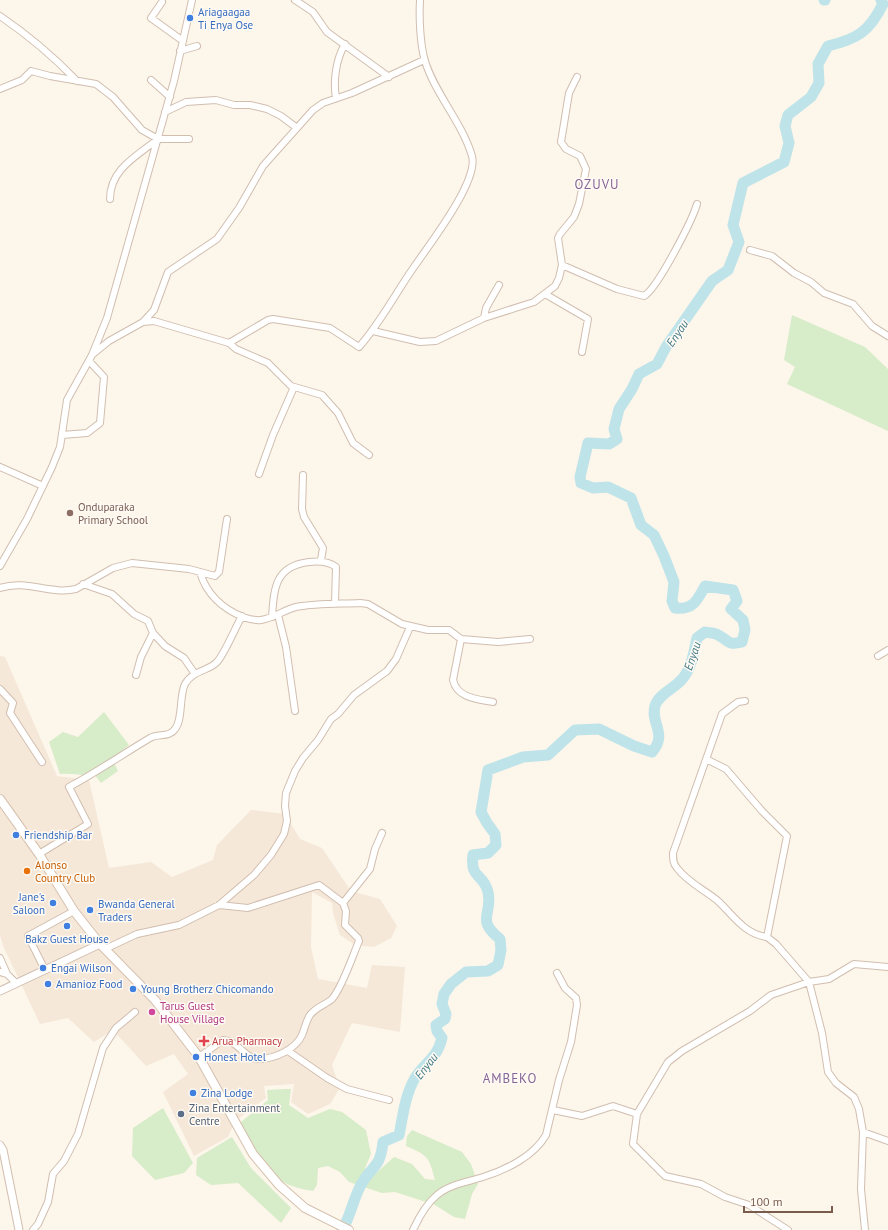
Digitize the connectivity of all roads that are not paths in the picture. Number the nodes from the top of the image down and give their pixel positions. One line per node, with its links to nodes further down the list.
1 (192, 0): 6 (street)
2 (295, 0): 7 (street)
3 (420, 0): 10 (street)
4 (162, 2): 6 (street)
5 (0, 16): 13 (street)
6 (183, 41): 9 (street)
7 (345, 44): 11 (street); 17 (street)
8 (197, 46): 9 (street)
9 (180, 51): 16 (street)
10 (424, 60): 11 (street); 30 (street)
11 (389, 77): 17 (street)
12 (577, 77): 25 (street)
13 (77, 80): 15 (street); 21 (street)
14 (151, 80): 16 (street)
15 (0, 89)
16 (170, 97): 18 (street)
17 (336, 98): 19 (street)
18 (166, 112): 19 (street); 21 (street)
19 (297, 128): 29 (street)
20 (189, 138): 21 (street)
21 (158, 139): 22 (street); 34 (street)
22 (110, 199)
23 (697, 204): 25 (street)
24 (750, 250): 31 (street)
25 (562, 265): 27 (street)
26 (499, 286): 28 (street)
27 (546, 294): 28 (street); 33 (street)
28 (484, 318): 30 (street)
29 (143, 322): 32 (street); 34 (street)
30 (373, 331): 32 (street)
31 (888, 336)
32 (229, 343): 35 (street)
33 (582, 352)
34 (90, 358): 36 (street); 36 (street)
35 (294, 387): 37 (street); 39 (street)
36 (62, 434): 41 (street)
37 (369, 455)
38 (0, 467): 41 (street)
39 (259, 474)
40 (303, 475): 43 (street)
41 (43, 486): 44 (street)
42 (227, 519): 45 (street)
43 (321, 560): 48 (street); 50 (street)
44 (0, 566)
45 (200, 572): 46 (street); 49 (street)
46 (83, 584): 47 (street); 52 (street)
47 (0, 588)
48 (335, 603): 50 (street); 51 (street)
49 (242, 616): 50 (street); 57 (street)
50 (275, 616): 62 (street)
51 (410, 626): 53 (street); 69 (street)
52 (153, 633): 57 (street); 58 (street)
53 (462, 639): 54 (street); 61 (street)
54 (530, 639)
55 (888, 650): 56 (street)
56 (878, 656)
57 (195, 674): 67 (street)
58 (136, 676)
59 (0, 689): 64 (street)
60 (745, 701): 63 (street)
61 (493, 702)
62 (295, 710)
63 (706, 759): 71 (street); 71 (street)
64 (42, 762)
65 (0, 799): 67 (main road)
66 (382, 833): 68 (street)
67 (39, 854): 70 (main road)
68 (343, 903): 69 (street); 83 (street)
69 (219, 905): 72 (street)
70 (74, 911): 72 (main road); 75 (street)
71 (767, 937): 79 (street)
72 (102, 947): 75 (street); 84 (main road)
73 (0, 958): 78 (street)
74 (888, 967): 79 (street)
75 (45, 970): 80 (street)
76 (0, 972): 78 (street)
77 (557, 972): 86 (street)
78 (7, 974): 80 (street)
79 (808, 982): 87 (street); 88 (street)
80 (16, 983): 81 (street)
81 (0, 991)
82 (135, 1012): 91 (street)
83 (288, 1051): 84 (street); 85 (street)
84 (199, 1057): 92 (main road)
85 (389, 1100)
86 (553, 1110): 87 (street); 96 (street)
87 (637, 1114): 97 (street)
88 (863, 1132): 89 (street); 98 (street)
89 (888, 1141)
90 (0, 1145): 93 (street)
91 (38, 1224): 94 (street); 95 (street)
92 (346, 1228)
93 (19, 1230)
94 (33, 1230)
95 (43, 1230)
96 (412, 1230)
97 (788, 1230)
98 (865, 1230)

